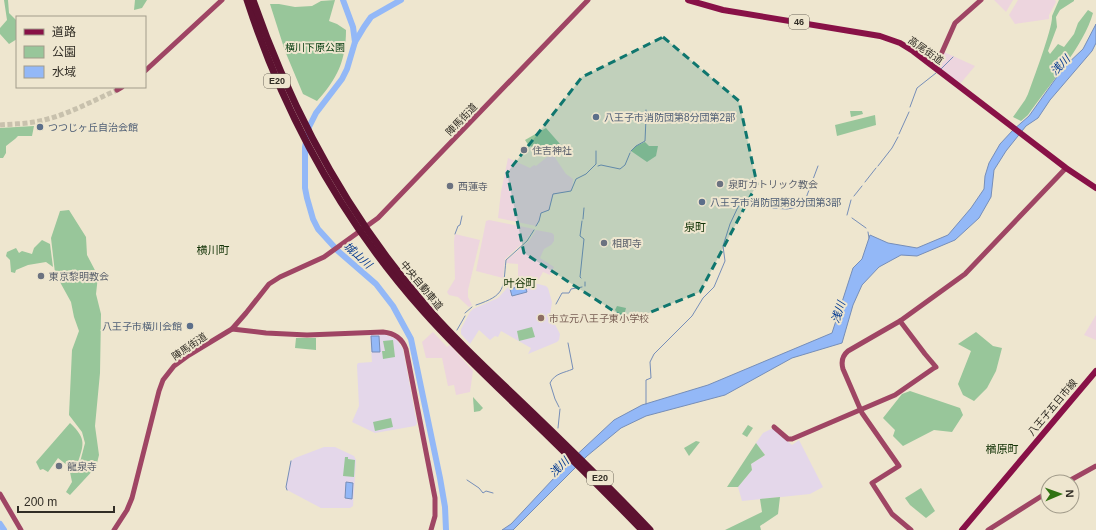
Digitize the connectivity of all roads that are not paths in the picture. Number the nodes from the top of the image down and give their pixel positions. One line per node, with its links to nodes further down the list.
1 (222, 0): 8 (street)
2 (247, 0): 11 (highway, 中央自動車道 / E20)
3 (254, 0): 11 (highway, 中央自動車道 / E20)
4 (588, 0): 14 (street, 陣馬街道)
5 (688, 0): 7 (main road, 高尾街道 / 46)
6 (981, 0): 7 (street)
7 (935, 68): 9 (main road, 高尾街道 / 46)
8 (146, 70)
9 (1065, 166): 10 (main road, 高尾街道 / 46); 13 (street)
10 (1096, 188)
11 (359, 223): 12 (highway, 中央自動車道 / E20)
12 (368, 237): 15 (highway, 中央自動車道 / E20); 15 (highway, 中央自動車道 / E20)
13 (900, 321): 17 (street); 17 (street)
14 (232, 328): 25 (street, 陣馬街道); 26 (street)
15 (483, 370): 19 (highway, 中央自動車道 / E20)
16 (1096, 371): 30 (main road, 八王子五日市線)
17 (860, 409): 18 (street); 29 (street)
18 (774, 426)
19 (546, 430): 27 (highway, 中央自動車道 / E20); 28 (highway, 中央自動車道 / E20)
20 (1096, 466): 21 (street)
21 (1080, 475)
22 (0, 494): 24 (street)
23 (1040, 497): 31 (street)
24 (21, 530)
25 (114, 530)
26 (430, 530)
27 (642, 530)
28 (650, 530)
29 (911, 530)
30 (962, 530)
31 (988, 530)

